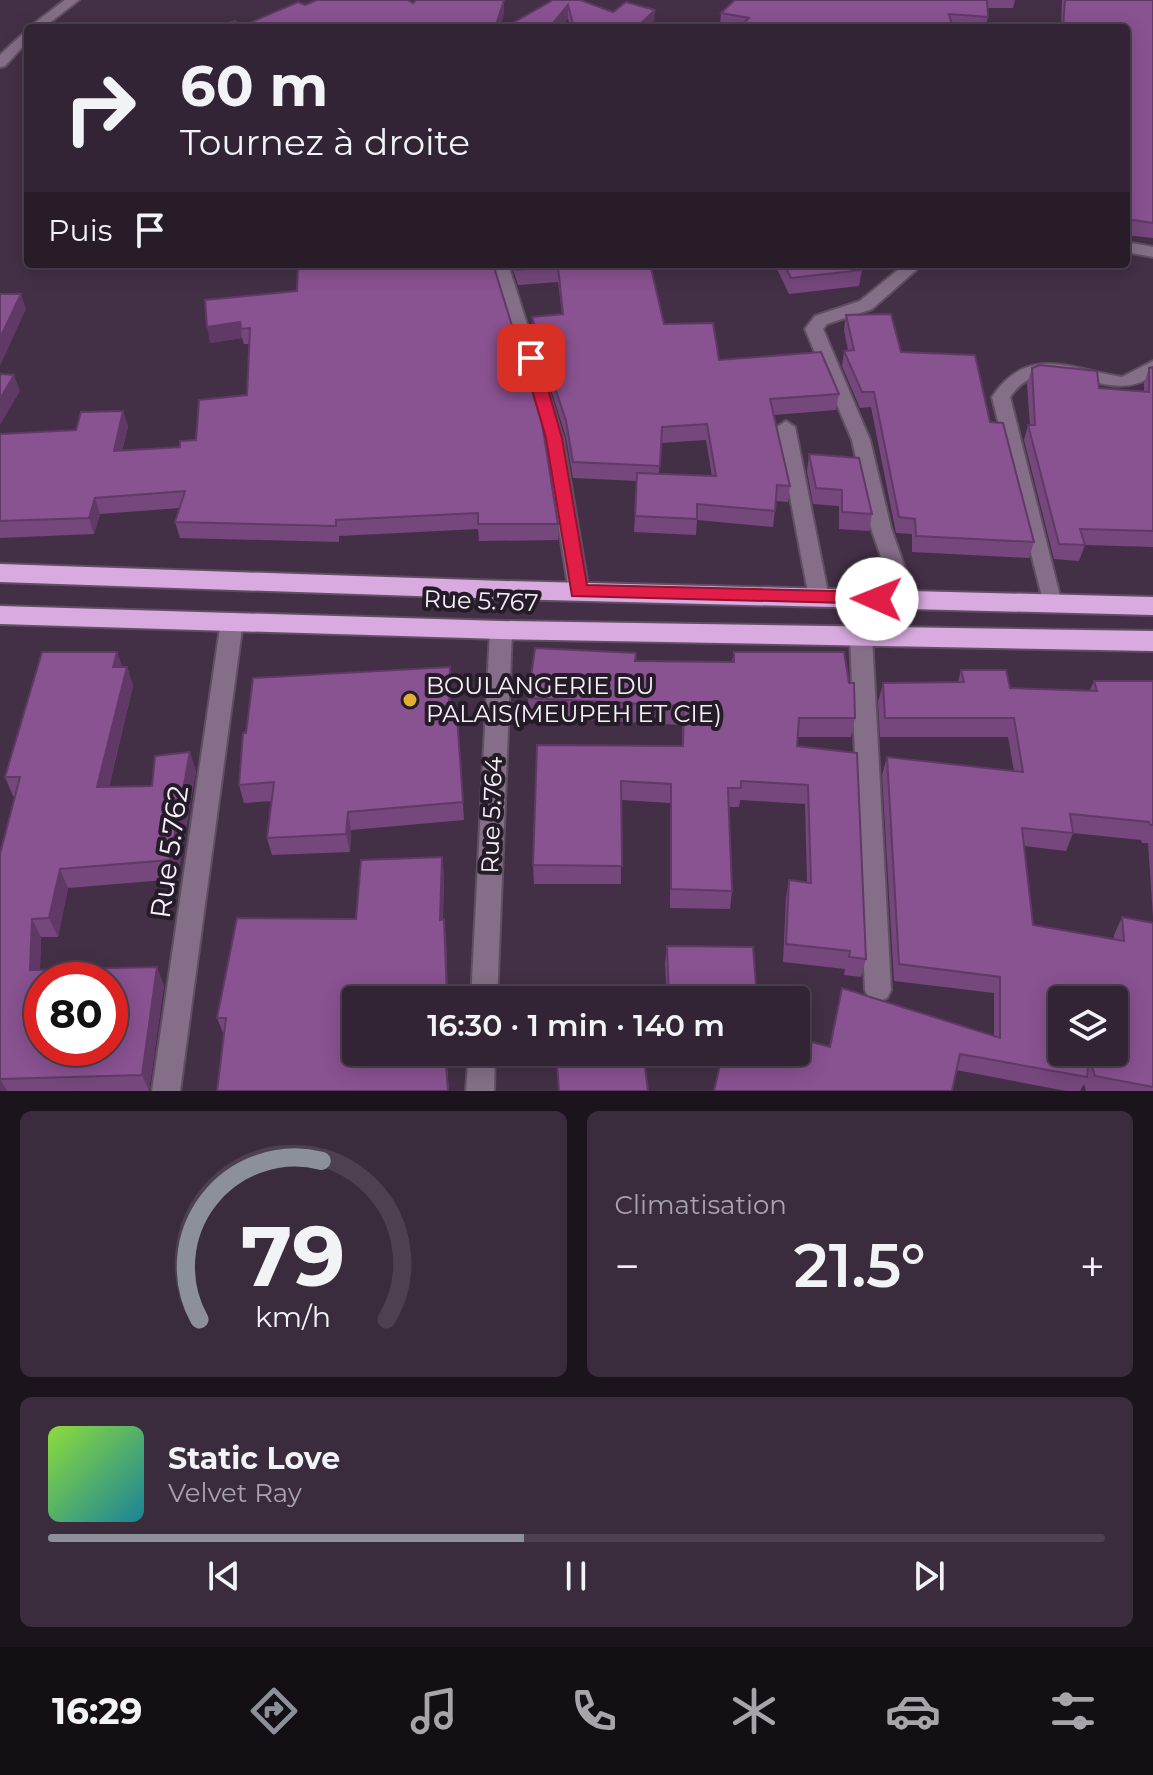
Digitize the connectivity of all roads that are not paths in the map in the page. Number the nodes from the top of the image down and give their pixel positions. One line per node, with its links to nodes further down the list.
1 (73, 0): 2 (street)
2 (40, 24)
3 (24, 37): 4 (street)
4 (0, 63)
5 (1130, 248): 6 (street)
6 (1153, 252)
7 (501, 268): 12 (street)
8 (910, 268): 14 (street)
9 (1153, 366): 15 (street)
10 (786, 427): 13 (street)
11 (0, 573): 12 (highway, Rue 5.767)
12 (579, 592): 13 (highway, Rue 5.767)
13 (819, 598): 14 (highway, Rue 5.767)
14 (906, 600): 15 (highway, Rue 5.767)
15 (1052, 604): 16 (highway, Rue 5.767)
16 (1153, 606)
17 (0, 615): 18 (highway, Rue 5.767)
18 (232, 621): 19 (highway, Rue 5.767); 25 (street, Rue 5.762)
19 (501, 630): 20 (highway, Rue 5.767); 22 (street, Rue 5.764)
20 (861, 637): 21 (highway, Rue 5.767); 23 (street)
21 (1153, 641)
22 (485, 986)
23 (878, 990)
24 (481, 1066): 26 (street)
25 (166, 1091)
26 (480, 1091)

